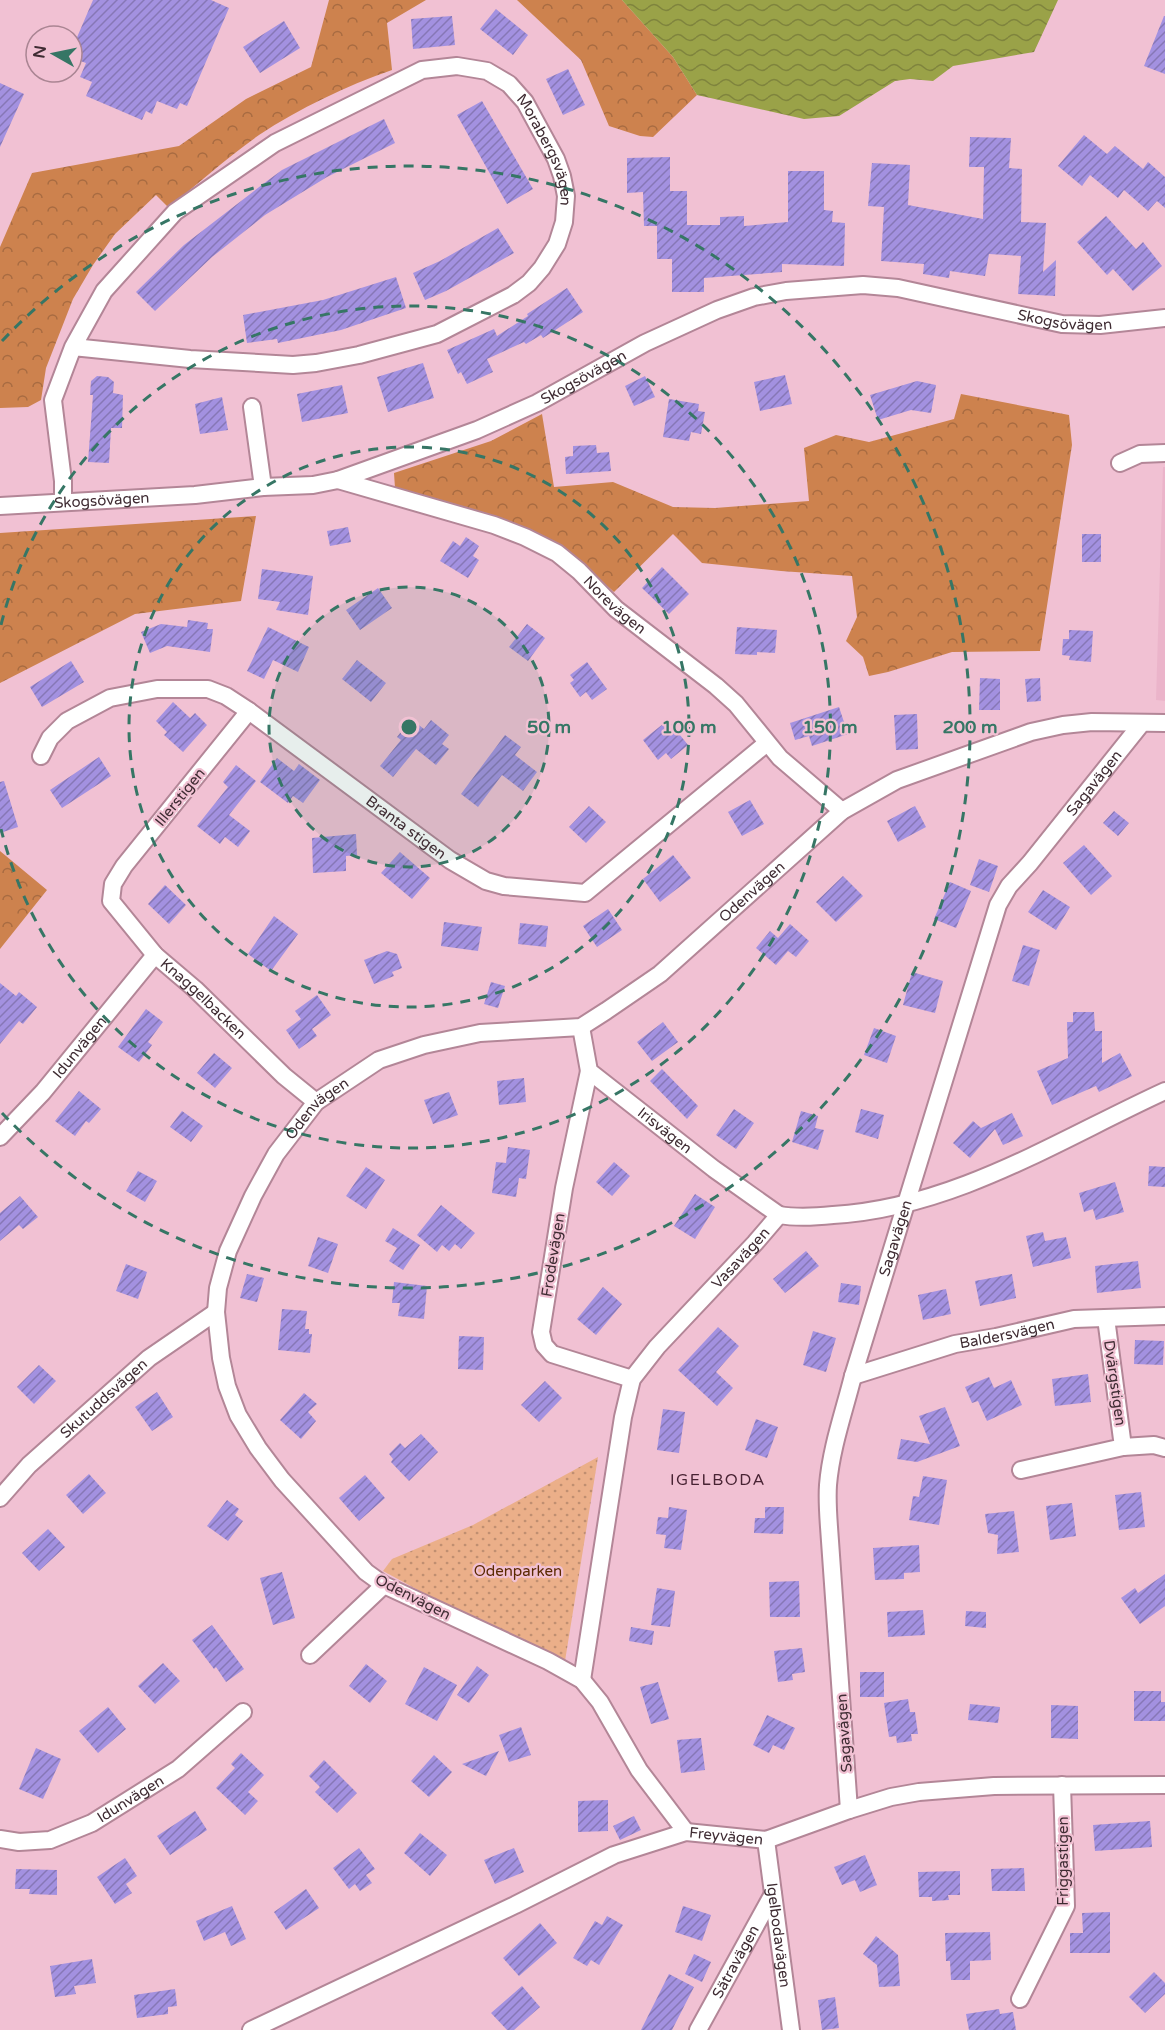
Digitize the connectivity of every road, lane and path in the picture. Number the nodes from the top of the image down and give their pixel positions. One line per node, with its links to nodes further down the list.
1 (1165, 318): 6 (street, Skogsövägen)
2 (73, 347): 2 (street, Morabergsvägen); 8 (street, Morabergsvägen)
3 (252, 407): 7 (street)
4 (1165, 453): 5 (street)
5 (1120, 463)
6 (338, 480): 7 (street, Skogsövägen); 13 (street, Norevägen)
7 (263, 487): 8 (street, Skogsövägen)
8 (63, 501): 9 (street, Skogsövägen)
9 (0, 506)
10 (249, 711): 13 (street, Branta stigen); 14 (street, Branta stigen); 16 (street, Illerstigen)
11 (1142, 723): 12 (street, Odenvägen); 15 (street, Odenvägen); 23 (street, Sagavägen)
12 (1165, 723)
13 (767, 743): 15 (street, Norevägen)
14 (41, 756)
15 (842, 811): 18 (street, Odenvägen)
16 (113, 884): 17 (street, Knaggelbacken)
17 (155, 955): 21 (street, Knaggelbacken); 22 (street, Idunvägen)
18 (581, 1027): 19 (street); 21 (street, Odenvägen)
19 (589, 1071): 24 (street, Irisvägen); 29 (street, Frodevägen)
20 (1165, 1091): 23 (street, Vasavägen)
21 (316, 1102): 25 (street, Odenvägen)
22 (0, 1137)
23 (908, 1204): 24 (street, Vasavägen); 28 (street, Sagavägen)
24 (779, 1215): 29 (street, Vasavägen)
25 (216, 1312): 33 (street, Skutuddsvägen); 34 (street, Odenvägen)
26 (1165, 1316): 27 (street, Baldersvägen)
27 (1106, 1318): 28 (street, Baldersvägen); 30 (street, Dvärgstigen)
28 (853, 1376): 40 (street, Sagavägen)
29 (632, 1379): 36 (street, Vasavägen)
30 (1123, 1447): 31 (street, Dvärgstigen); 32 (street, Dvärgstigen)
31 (1165, 1448)
32 (1021, 1470)
33 (0, 1498)
34 (384, 1585): 35 (street); 36 (street, Odenvägen)
35 (310, 1655)
36 (582, 1680): 41 (street, Odenvägen)
37 (243, 1712): 42 (street, Idunvägen)
38 (1062, 1785): 39 (street, Freyvägen); 40 (street, Freyvägen); 45 (street, Friggastigen)
39 (1165, 1785)
40 (849, 1810): 43 (street, Freyvägen)
41 (686, 1832): 43 (street, Freyvägen); 46 (street, Freyvägen)
42 (0, 1839)
43 (766, 1840): 44 (street, Igelbodavägen)
44 (773, 1894): 47 (street, Sätravägen); 48 (street, Igelbodavägen)
45 (1020, 1999)
46 (251, 2030)
47 (698, 2030)
48 (791, 2030)

